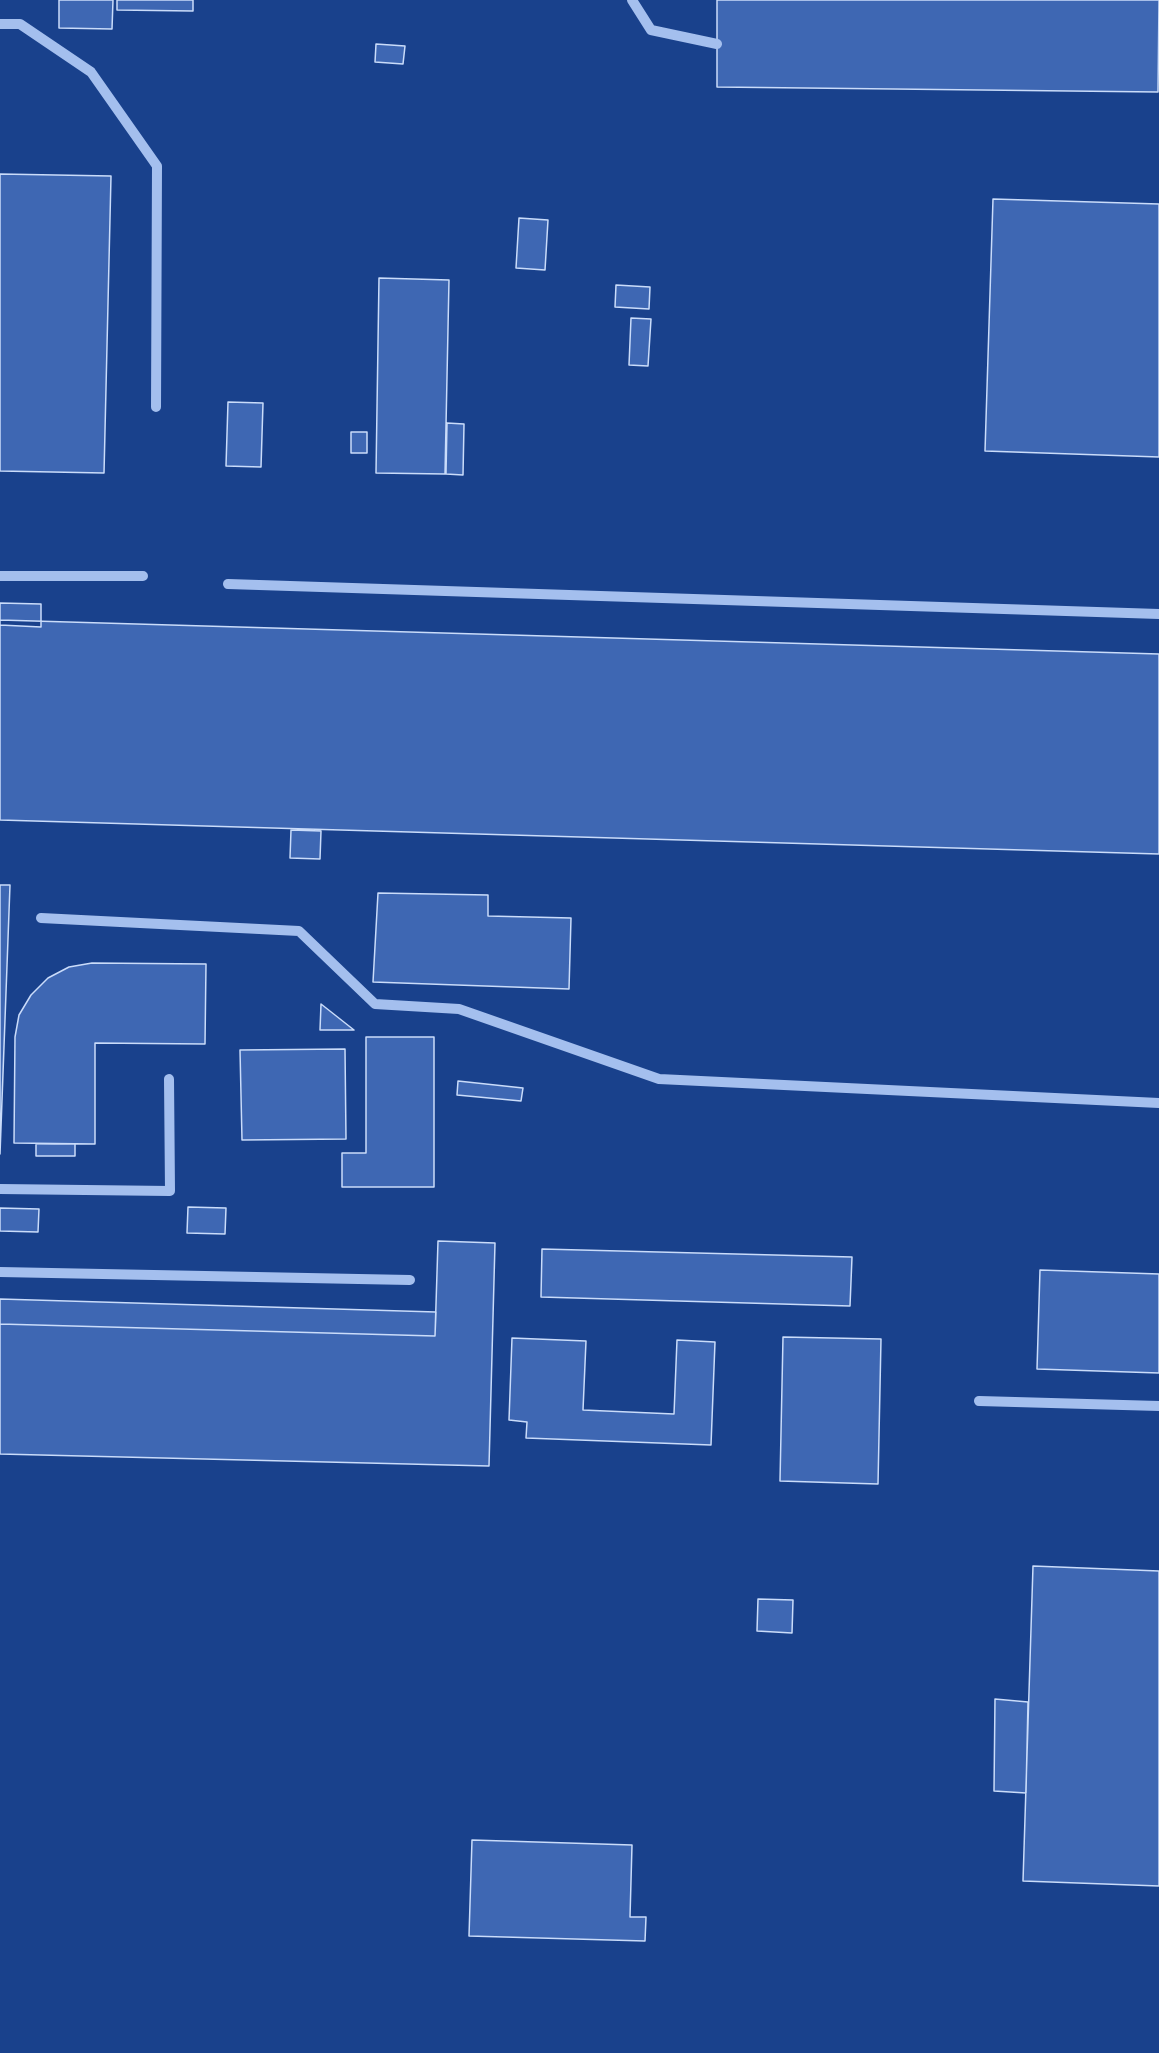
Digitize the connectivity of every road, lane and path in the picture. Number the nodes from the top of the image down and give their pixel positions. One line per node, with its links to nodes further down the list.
1 (632, 0): 3 (lane)
2 (0, 24): 4 (lane)
3 (717, 44)
4 (156, 407)
5 (0, 576): 6 (lane)
6 (143, 576)
7 (228, 584): 8 (lane)
8 (1159, 614)
9 (41, 918): 11 (lane)
10 (169, 1079): 12 (lane)
11 (1159, 1103)
12 (0, 1189)
13 (0, 1272): 14 (lane)
14 (410, 1280)
15 (979, 1401): 16 (lane)
16 (1159, 1406)

